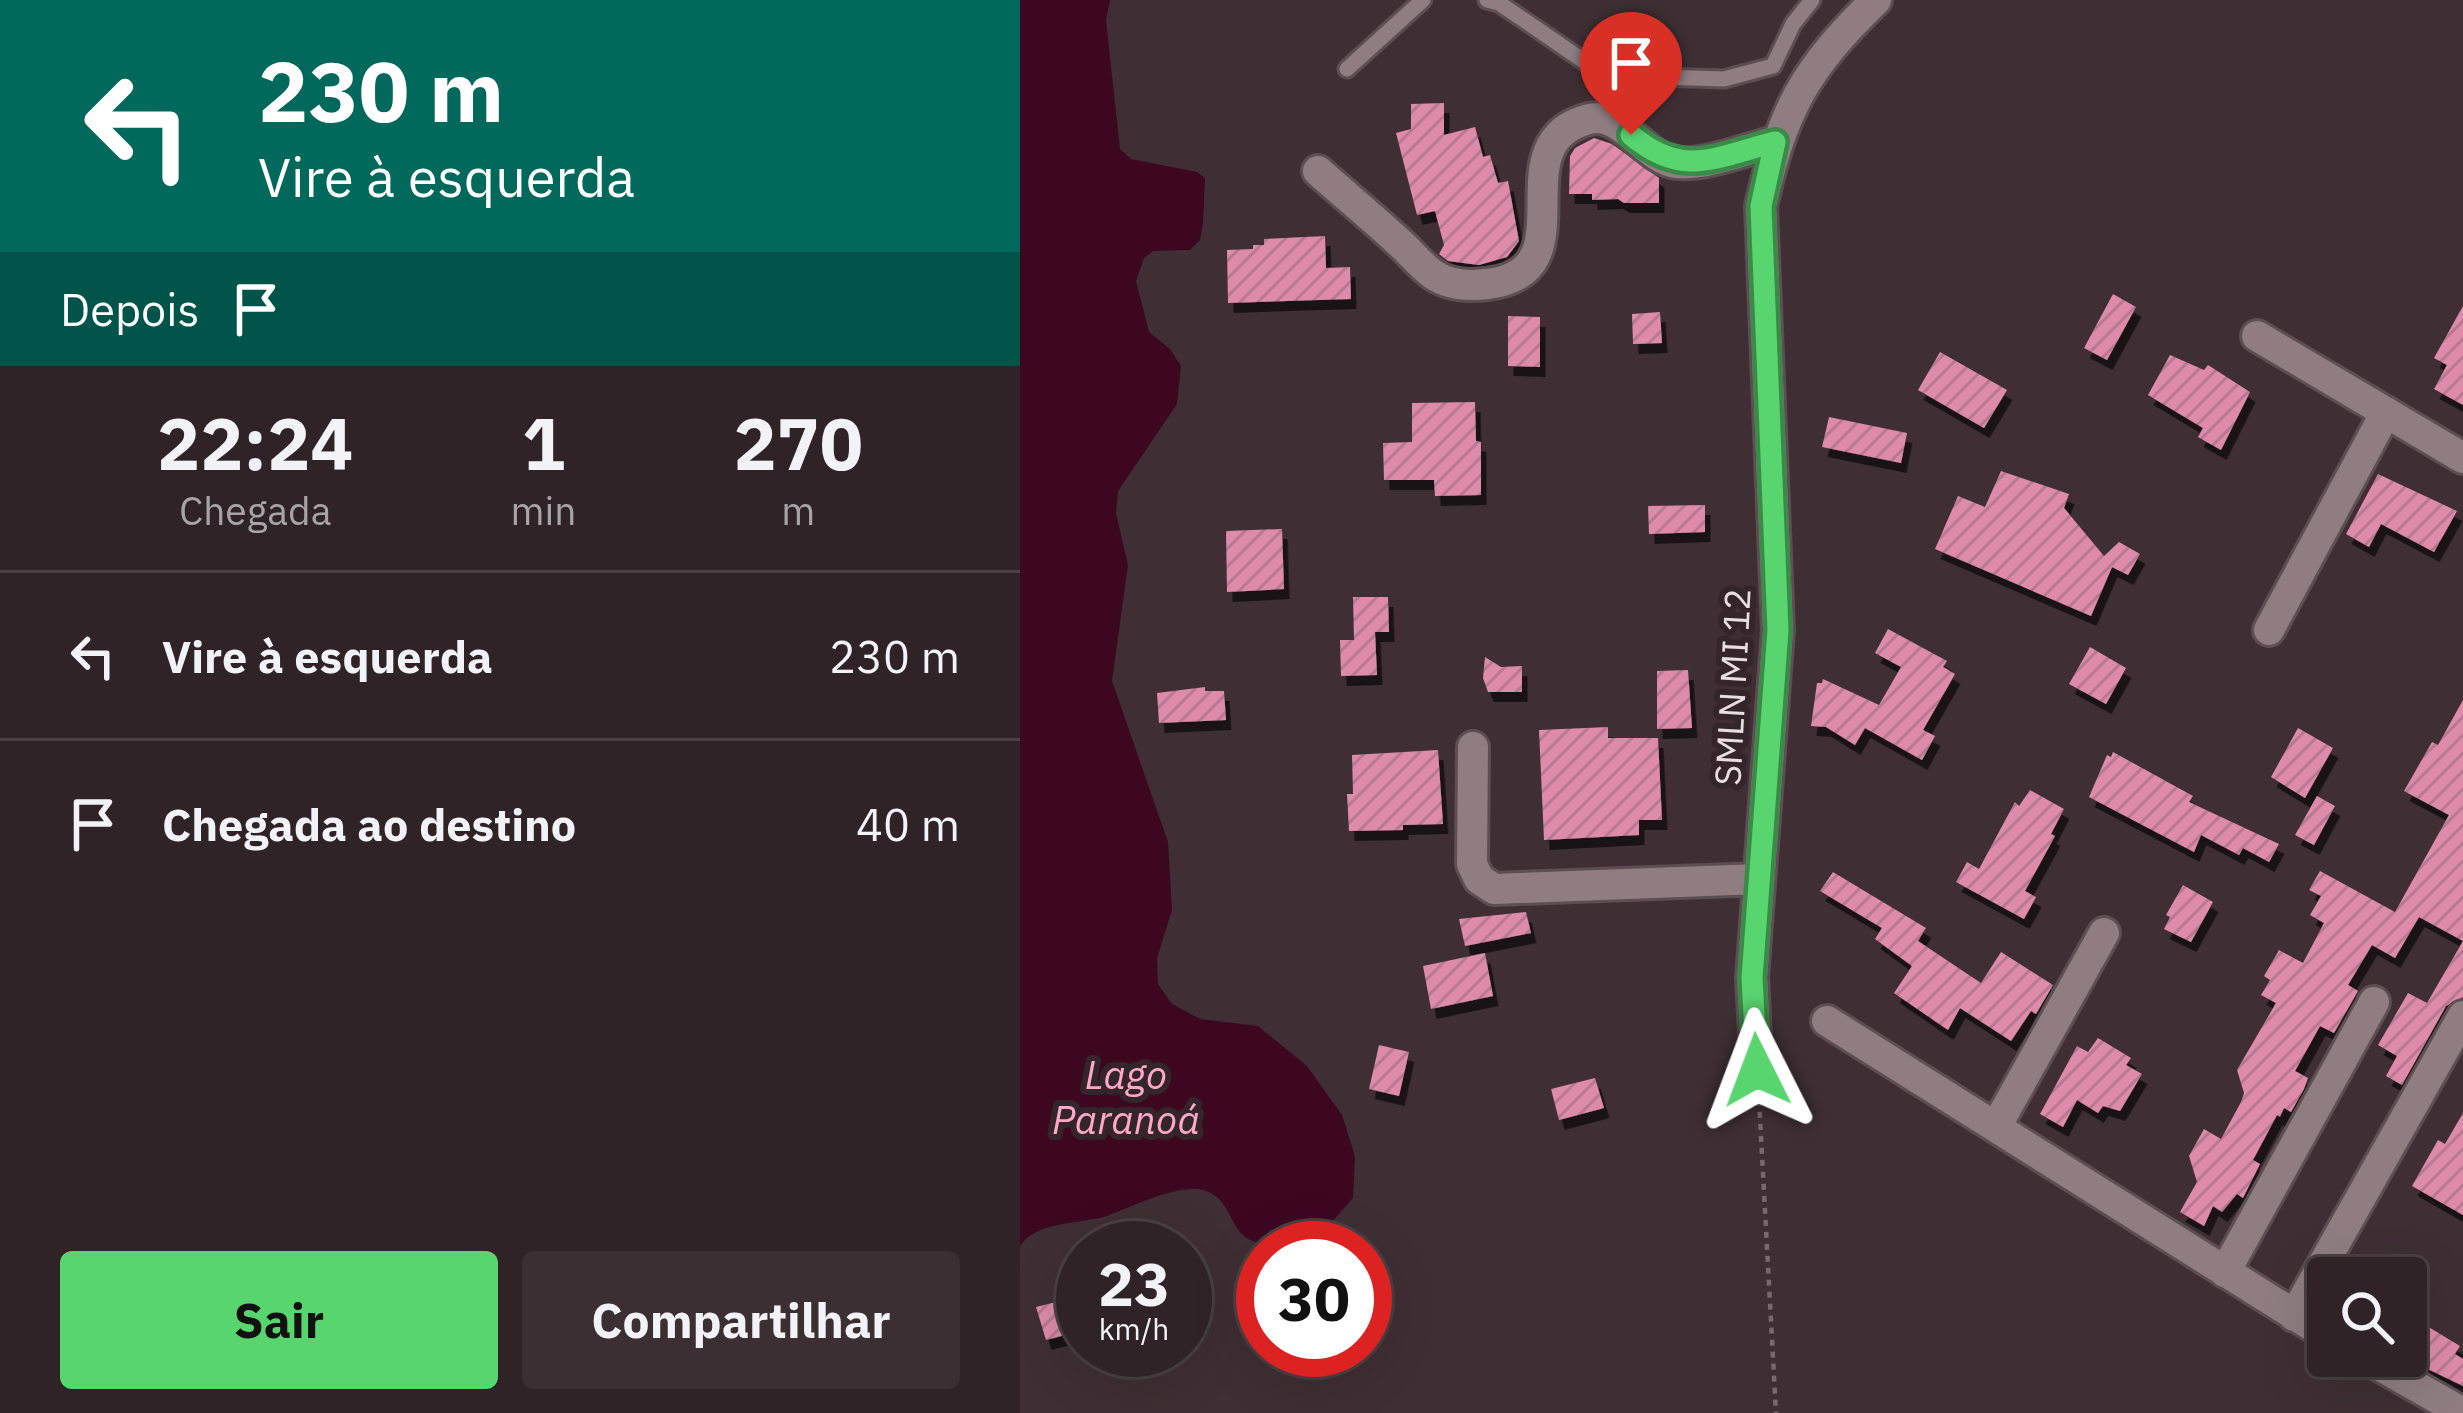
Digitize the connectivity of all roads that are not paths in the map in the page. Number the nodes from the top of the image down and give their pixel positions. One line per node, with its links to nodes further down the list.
1 (1424, 0): 5 (lane)
2 (1487, 0): 3 (lane)
3 (1812, 0)
4 (1862, 5): 6 (street, SMLN MI 12)
5 (1347, 70)
6 (1775, 142): 7 (street); 13 (street, SMLN MI 12)
7 (1318, 171)
8 (2257, 336): 9 (street)
9 (2386, 412): 10 (street); 11 (street)
10 (2463, 458)
11 (2269, 630)
12 (1473, 747): 13 (street)
13 (1760, 879): 18 (street, SMLN MI 12)
14 (2104, 933): 19 (street)
15 (2374, 1002): 20 (street)
16 (2463, 1016): 21 (street)
17 (1827, 1021): 19 (street)
18 (1757, 1070)
19 (1997, 1125): 20 (street)
20 (2225, 1272): 21 (street)
21 (2294, 1316): 22 (street)
22 (2307, 1324)
23 (2400, 1377): 24 (street)
24 (2463, 1413)

